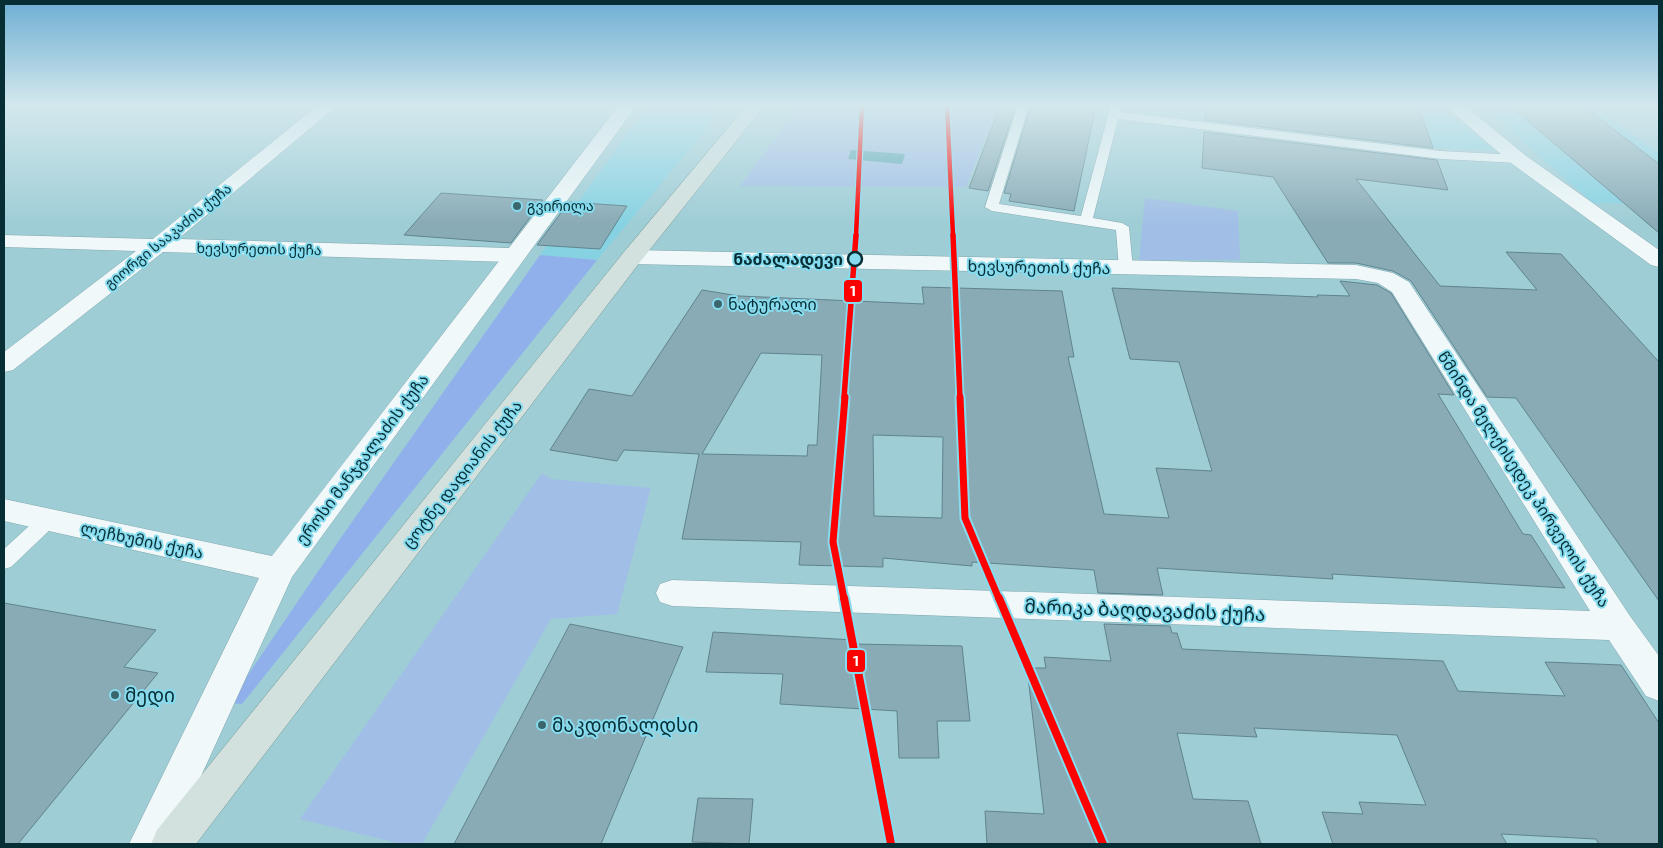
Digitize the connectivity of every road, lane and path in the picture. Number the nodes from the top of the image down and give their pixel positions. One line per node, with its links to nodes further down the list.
1 (281, 145): 11 (street, გიორგი სააკაძის ქუჩა)
2 (598, 145): 12 (street, ეროსი მანჯგალაძის ქუჩა)
3 (724, 145): 13 (main road, ცოტნე დადიანის ქუჩა)
4 (1012, 145): 9 (lane)
5 (1106, 145): 9 (lane)
6 (1359, 145): 8 (lane)
7 (1501, 145): 8 (street)
8 (1518, 159): 14 (street)
9 (1086, 221): 15 (lane)
10 (4, 241): 11 (street, ხევსურეთის ქუჩა)
11 (157, 246): 12 (street, ხევსურეთის ქუჩა); 17 (street, გიორგი სააკაძის ქუჩა)
12 (514, 255): 21 (street, ეროსი მანჯგალაძის ქუჩა)
13 (632, 257): 15 (street, ხევსურეთის ქუჩა); 26 (main road, ცოტნე დადიანის ქუჩა)
14 (1659, 260)
15 (1126, 268): 16 (street, ხევსურეთის ქუჩა)
16 (1385, 278): 23 (street, წმინდა მელქისედეკ პირველის ქუჩა)
17 (4, 364)
18 (4, 510): 19 (street, ლეჩხუმის ქუჩა)
19 (48, 520): 20 (lane); 21 (street, ლეჩხუმის ქუჩა)
20 (4, 561)
21 (279, 570): 25 (street, ეროსი მანჯგალაძის ქუჩა)
22 (672, 593): 23 (street, მარიკა ბაღდავაძის ქუჩა)
23 (1618, 626): 24 (street, წმინდა მელქისედეკ პირველის ქუჩა)
24 (1659, 685)
25 (149, 844)
26 (171, 844)

